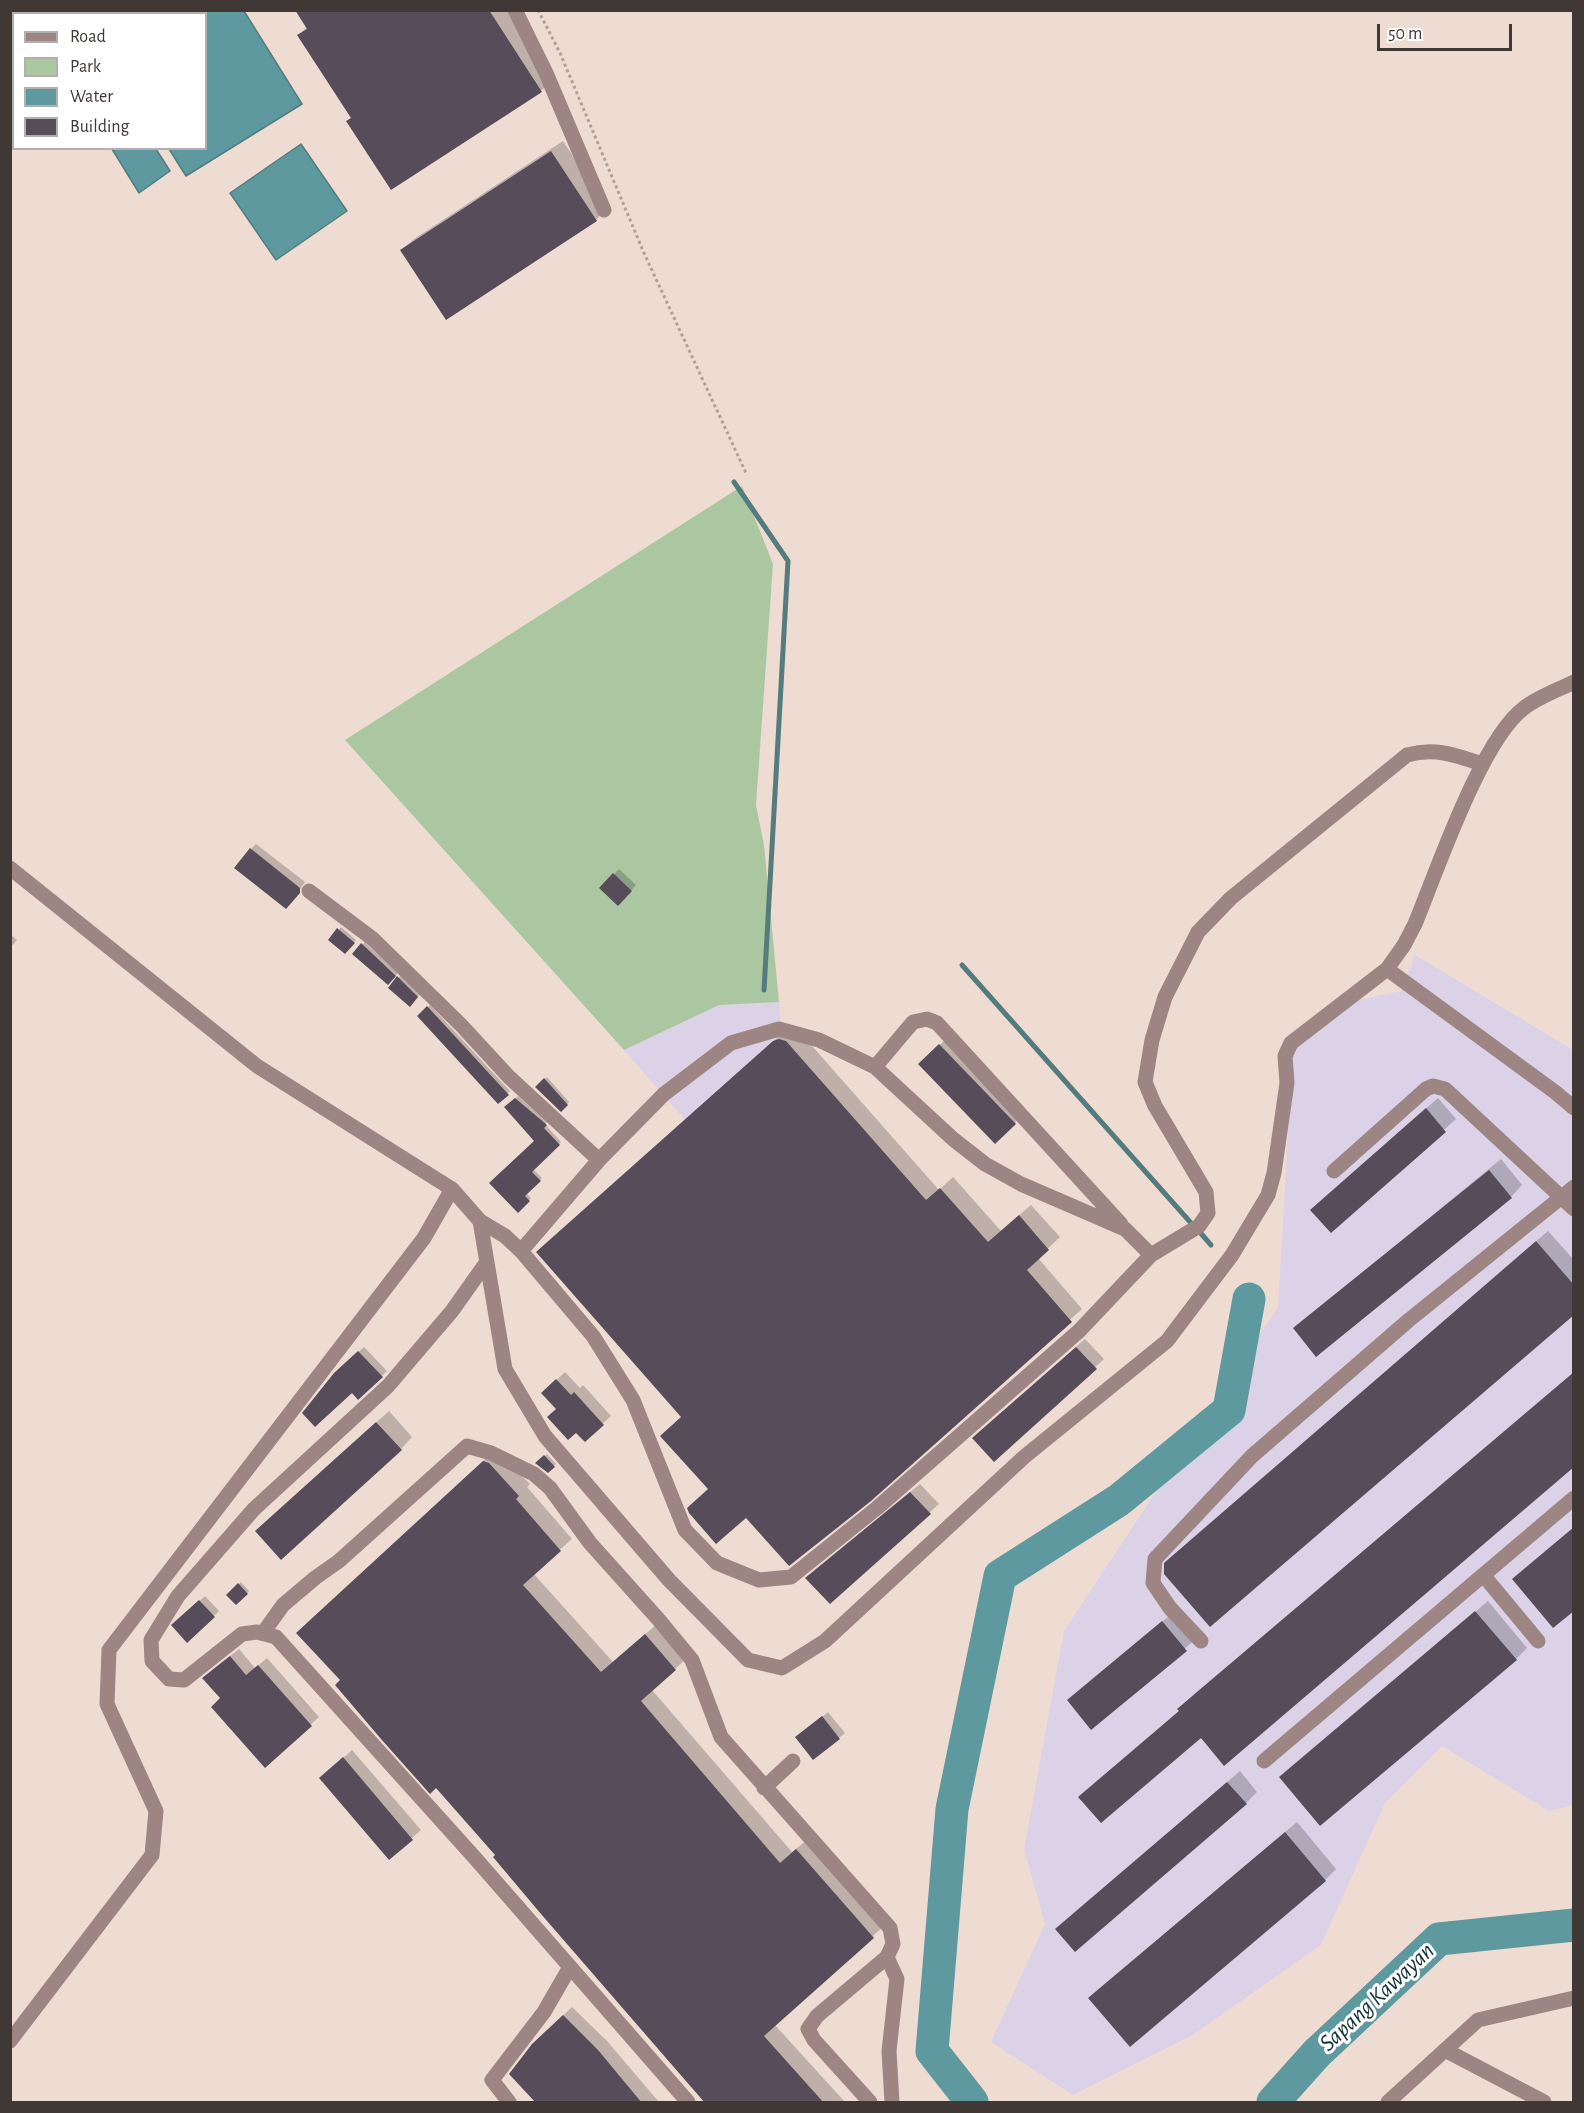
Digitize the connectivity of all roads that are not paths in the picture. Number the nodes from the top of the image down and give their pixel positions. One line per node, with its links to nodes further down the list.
1 (515, 10): 2 (street)
2 (604, 210)
3 (1574, 682): 4 (street)
4 (1482, 764): 7 (street); 19 (street)
5 (10, 868): 13 (street)
6 (309, 891): 10 (street)
7 (1387, 969): 9 (street); 20 (street)
8 (875, 1067): 10 (street); 17 (street); 17 (street)
9 (1574, 1108)
10 (599, 1160): 18 (street)
11 (1334, 1171): 14 (street)
12 (1574, 1187): 14 (street)
13 (452, 1189): 16 (street); 32 (street)
14 (1562, 1198): 15 (street); 24 (street)
15 (1574, 1209)
16 (480, 1221): 18 (street); 20 (street)
17 (1125, 1229): 19 (street)
18 (521, 1251): 19 (street)
19 (1151, 1255)
20 (486, 1263): 23 (street)
21 (1574, 1498): 22 (street)
22 (1484, 1575): 25 (street); 27 (street)
23 (263, 1634): 28 (street); 30 (street)
24 (1201, 1641)
25 (1538, 1641)
26 (793, 1761): 28 (street)
27 (1264, 1761)
28 (764, 1788): 29 (street)
29 (887, 1957): 36 (street); 37 (street)
30 (570, 1967): 34 (street); 35 (street)
31 (1574, 1998): 33 (street)
32 (10, 2041)
33 (1445, 2050): 38 (street); 39 (street)
34 (509, 2103)
35 (688, 2103)
36 (870, 2103)
37 (892, 2103)
38 (1388, 2103)
39 (1544, 2103)

